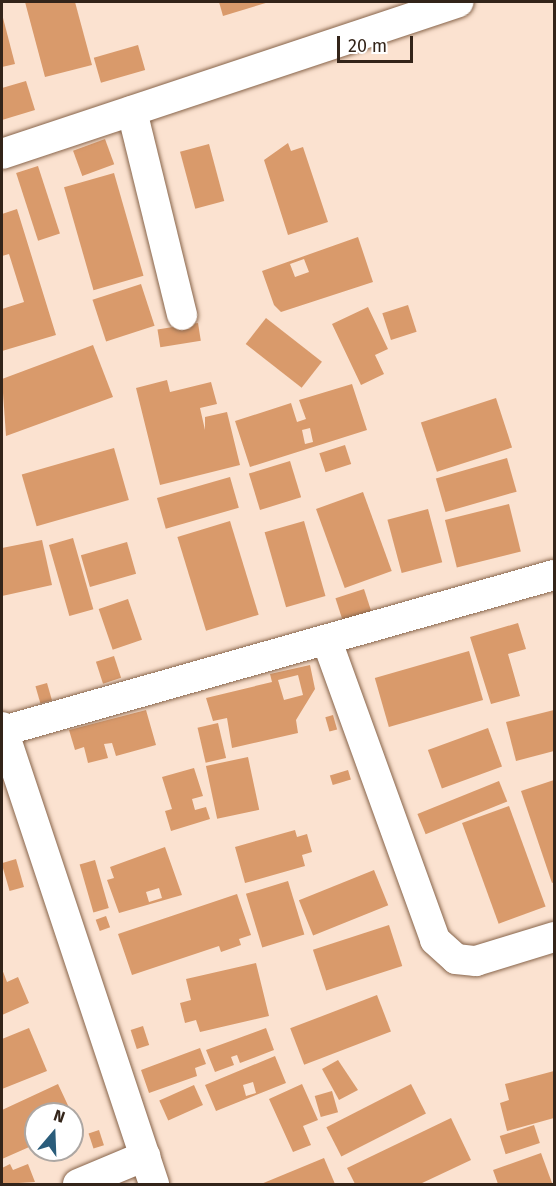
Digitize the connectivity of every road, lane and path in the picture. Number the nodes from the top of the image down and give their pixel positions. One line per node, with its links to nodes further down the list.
1 (452, 2): 2 (street)
2 (132, 111): 3 (street); 4 (street)
3 (2, 153)
4 (182, 315)
5 (555, 575): 6 (street)
6 (327, 641): 7 (street); 8 (street)
7 (2, 729): 9 (street)
8 (555, 937)
9 (145, 1156): 10 (street); 11 (street)
10 (78, 1185)
11 (154, 1185)

